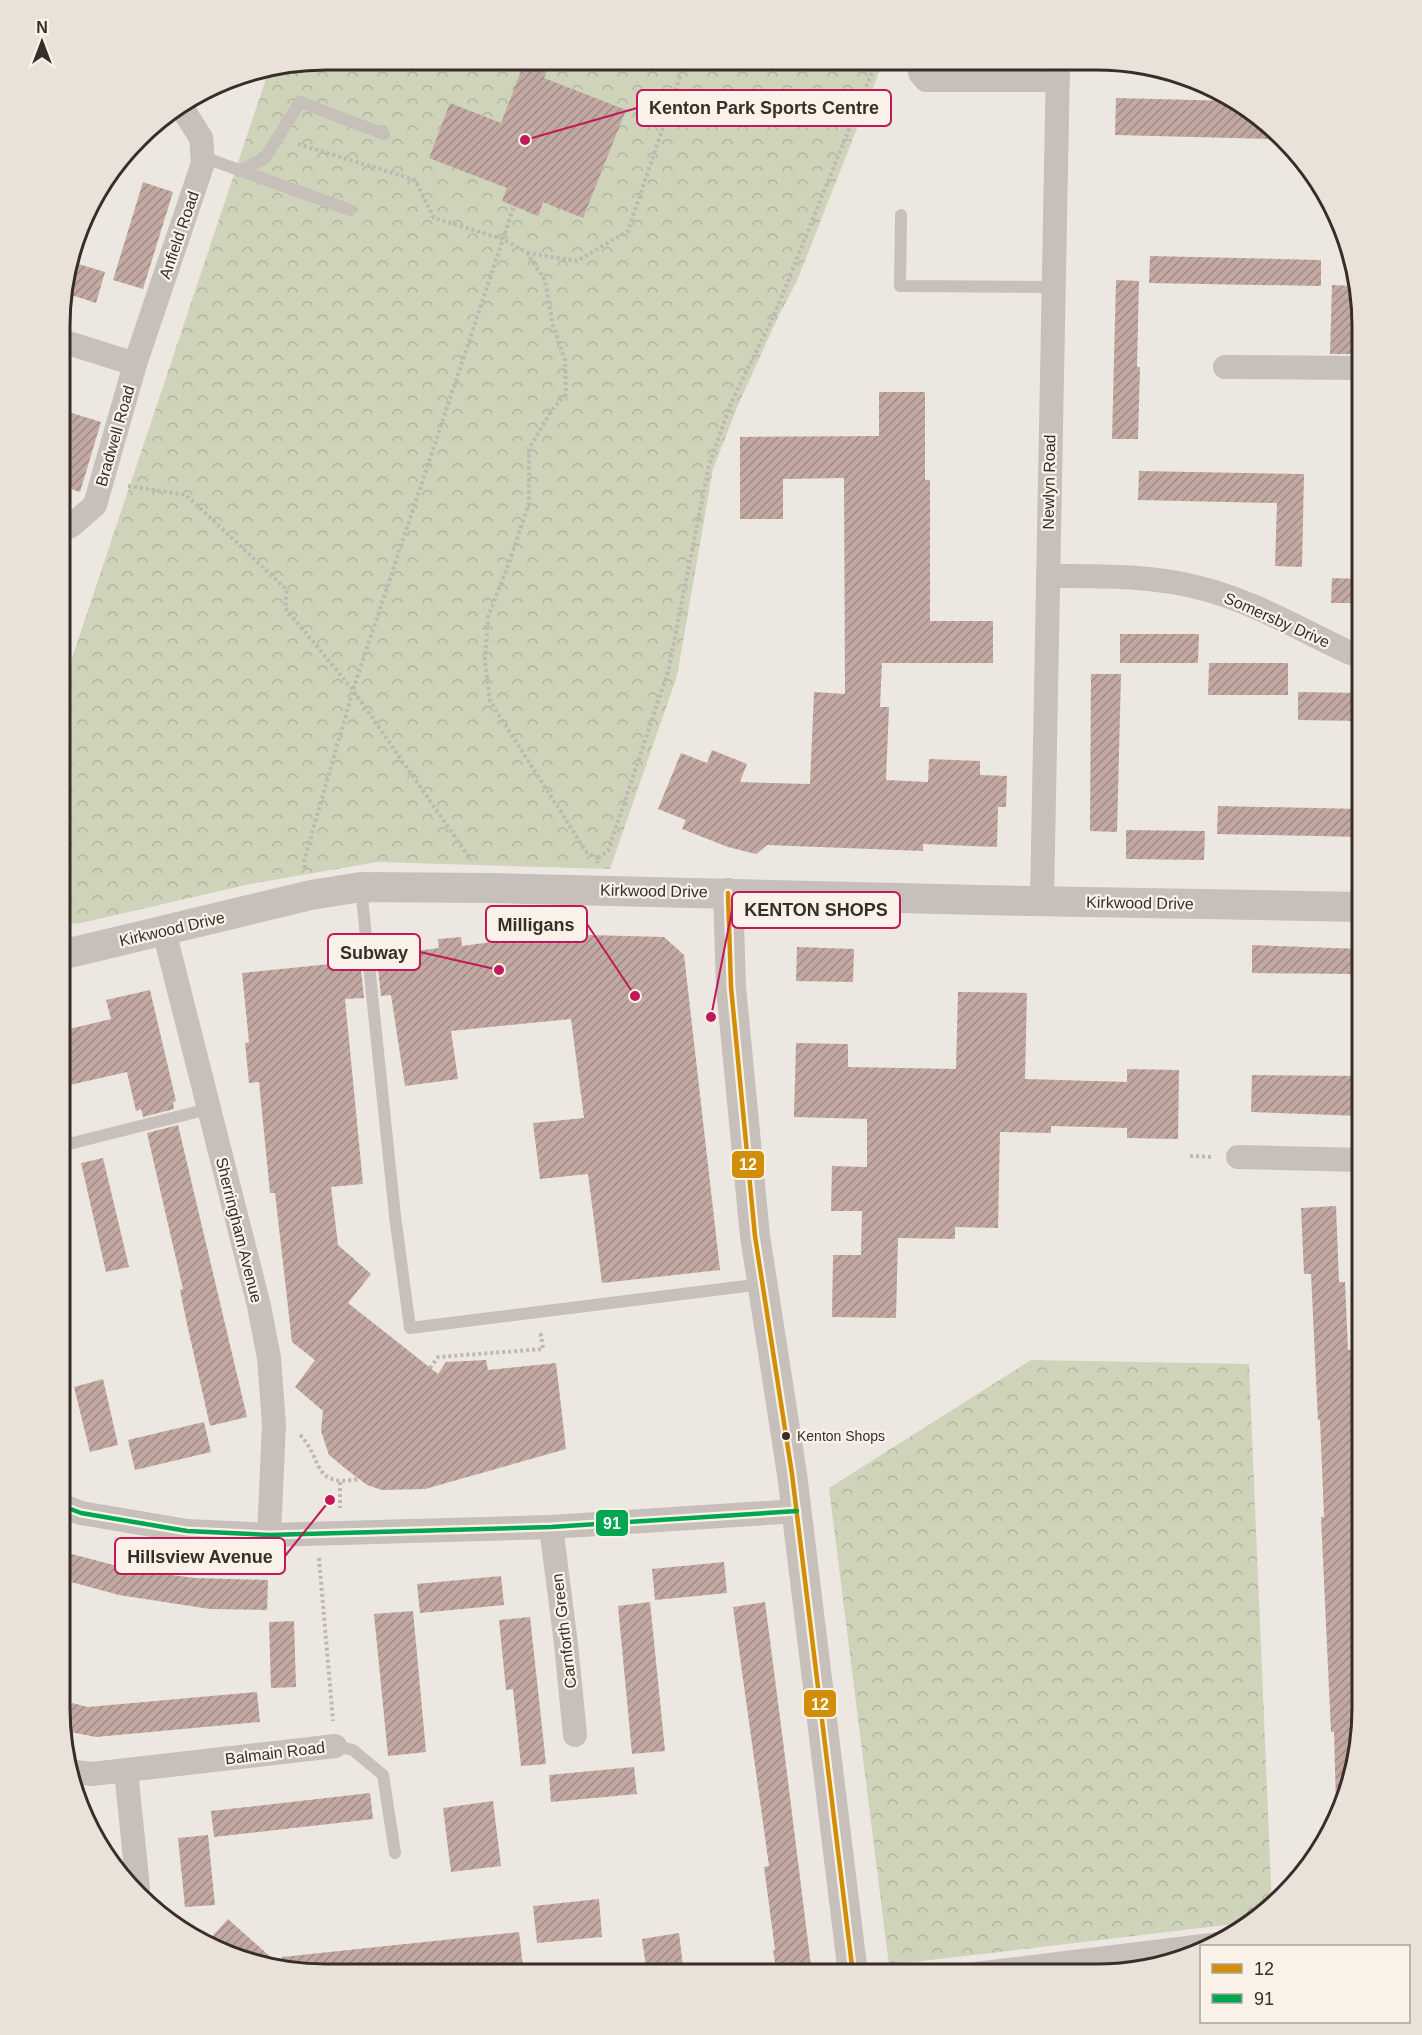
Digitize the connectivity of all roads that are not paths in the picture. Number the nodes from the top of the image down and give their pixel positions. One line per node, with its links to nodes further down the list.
1 (920, 70): 2 (street)
2 (1058, 71): 9 (street, Newlyn Road)
3 (185, 113): 5 (street)
4 (384, 134): 6 (lane)
5 (203, 157): 6 (lane); 11 (street, Anfield Road)
6 (239, 171): 7 (lane)
7 (350, 210)
8 (901, 215): 9 (lane)
9 (1053, 287): 15 (street, Newlyn Road)
10 (70, 344): 11 (street, Bradwell Road)
11 (135, 364): 14 (street, Bradwell Road)
12 (1225, 367): 13 (street)
13 (1352, 368)
14 (70, 526)
15 (1048, 576): 16 (street, Somersby Drive); 19 (street, Newlyn Road)
16 (1352, 652)
17 (361, 887): 18 (street, Kirkwood Drive); 21 (street, Kirkwood Drive); 27 (lane)
18 (728, 892): 19 (street, Kirkwood Drive); 27 (street)
19 (1042, 901): 20 (street, Kirkwood Drive)
20 (1352, 907)
21 (164, 931): 22 (street, Kirkwood Drive); 23 (street, Sherringham Avenue)
22 (70, 953)
23 (208, 1109): 24 (lane); 31 (street, Sherringham Avenue)
24 (70, 1144)
25 (1238, 1157): 26 (street)
26 (1352, 1160)
27 (762, 1284): 29 (street)
28 (70, 1509): 31 (street)
29 (797, 1511): 30 (street); 39 (street)
30 (550, 1527): 31 (street); 32 (street, Carnforth Green)
31 (269, 1535)
32 (575, 1735)
33 (335, 1746): 34 (street, Balmain Road); 36 (lane)
34 (126, 1771): 35 (street, Balmain Road); 37 (street)
35 (78, 1772)
36 (395, 1852)
37 (137, 1880)
38 (1185, 1948): 40 (street)
39 (852, 1964)
40 (1056, 1964)

